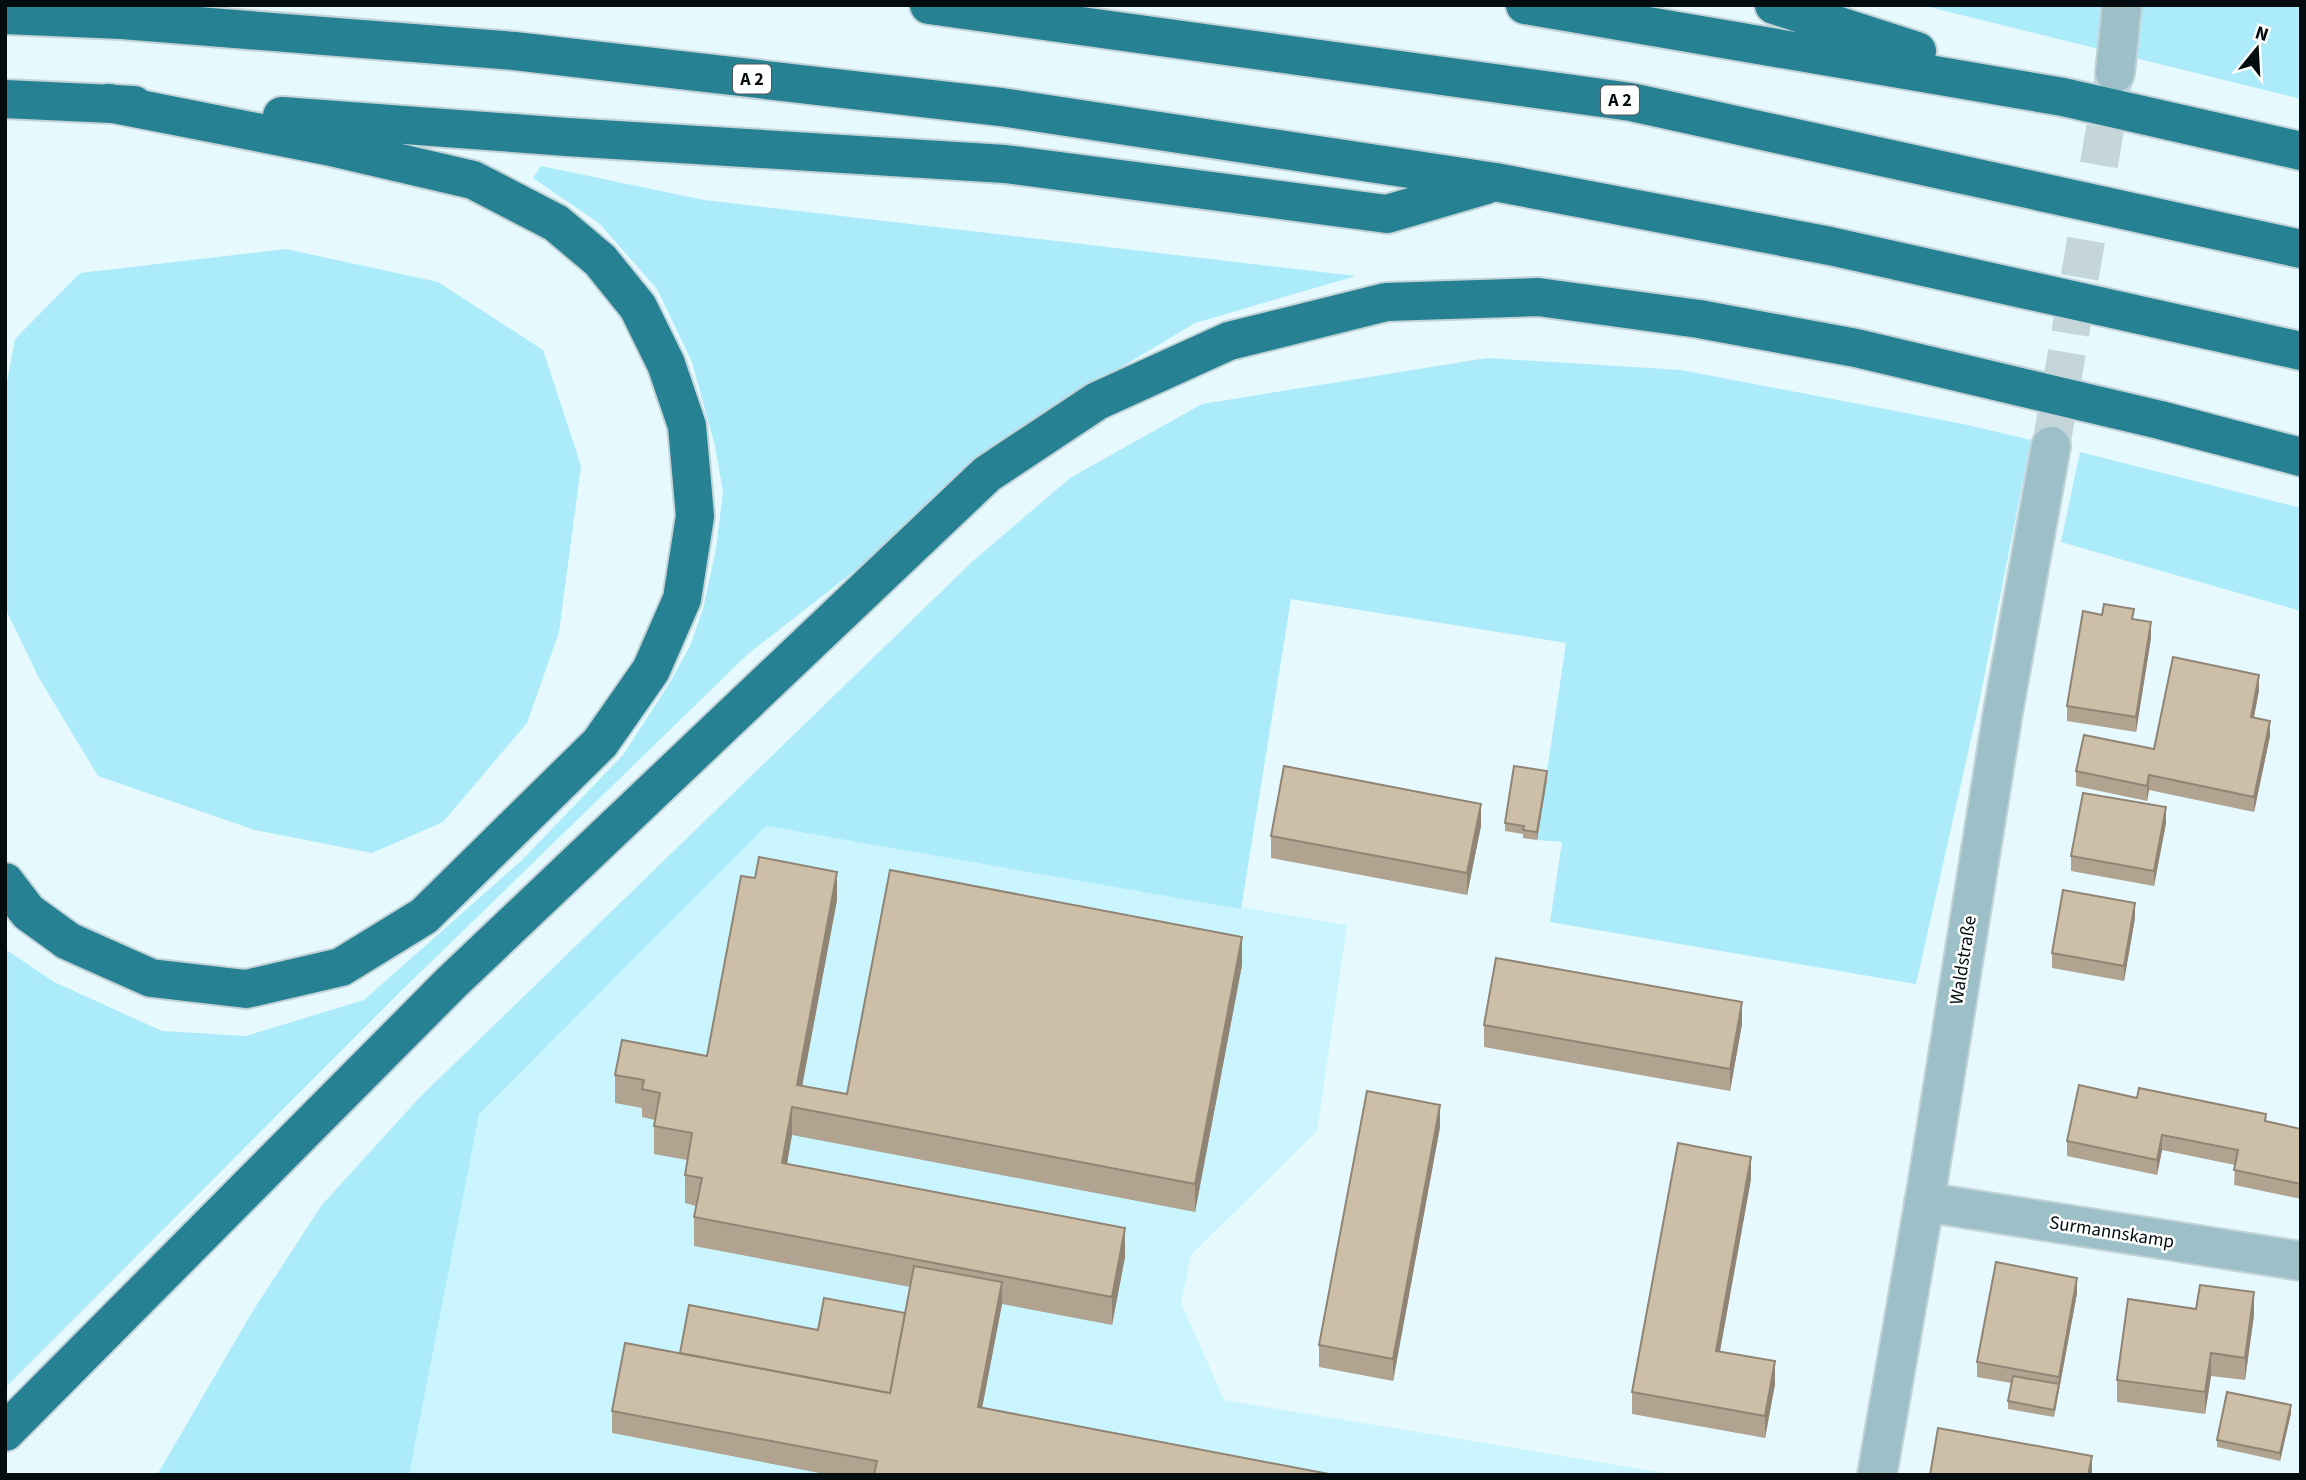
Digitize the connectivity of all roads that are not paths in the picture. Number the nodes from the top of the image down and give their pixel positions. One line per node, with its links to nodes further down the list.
1 (929, 5): 12 (highway, A 2)
2 (1525, 5): 7 (highway)
3 (1774, 5): 7 (highway)
4 (2122, 5): 6 (street)
5 (5, 15): 11 (highway, A 2)
6 (2115, 73)
7 (2063, 97): 10 (highway)
8 (5, 99): 9 (highway)
9 (108, 103): 11 (highway); 16 (highway)
10 (2301, 151)
11 (1495, 182): 13 (highway, A 2)
12 (2301, 249)
13 (2301, 351)
14 (2051, 446): 17 (street, Waldstraße)
15 (2301, 457): 19 (highway)
16 (5, 882)
17 (1924, 1202): 18 (street, Surmannskamp); 20 (street, Waldstraße)
18 (2301, 1261)
19 (5, 1432)
20 (1877, 1475)

